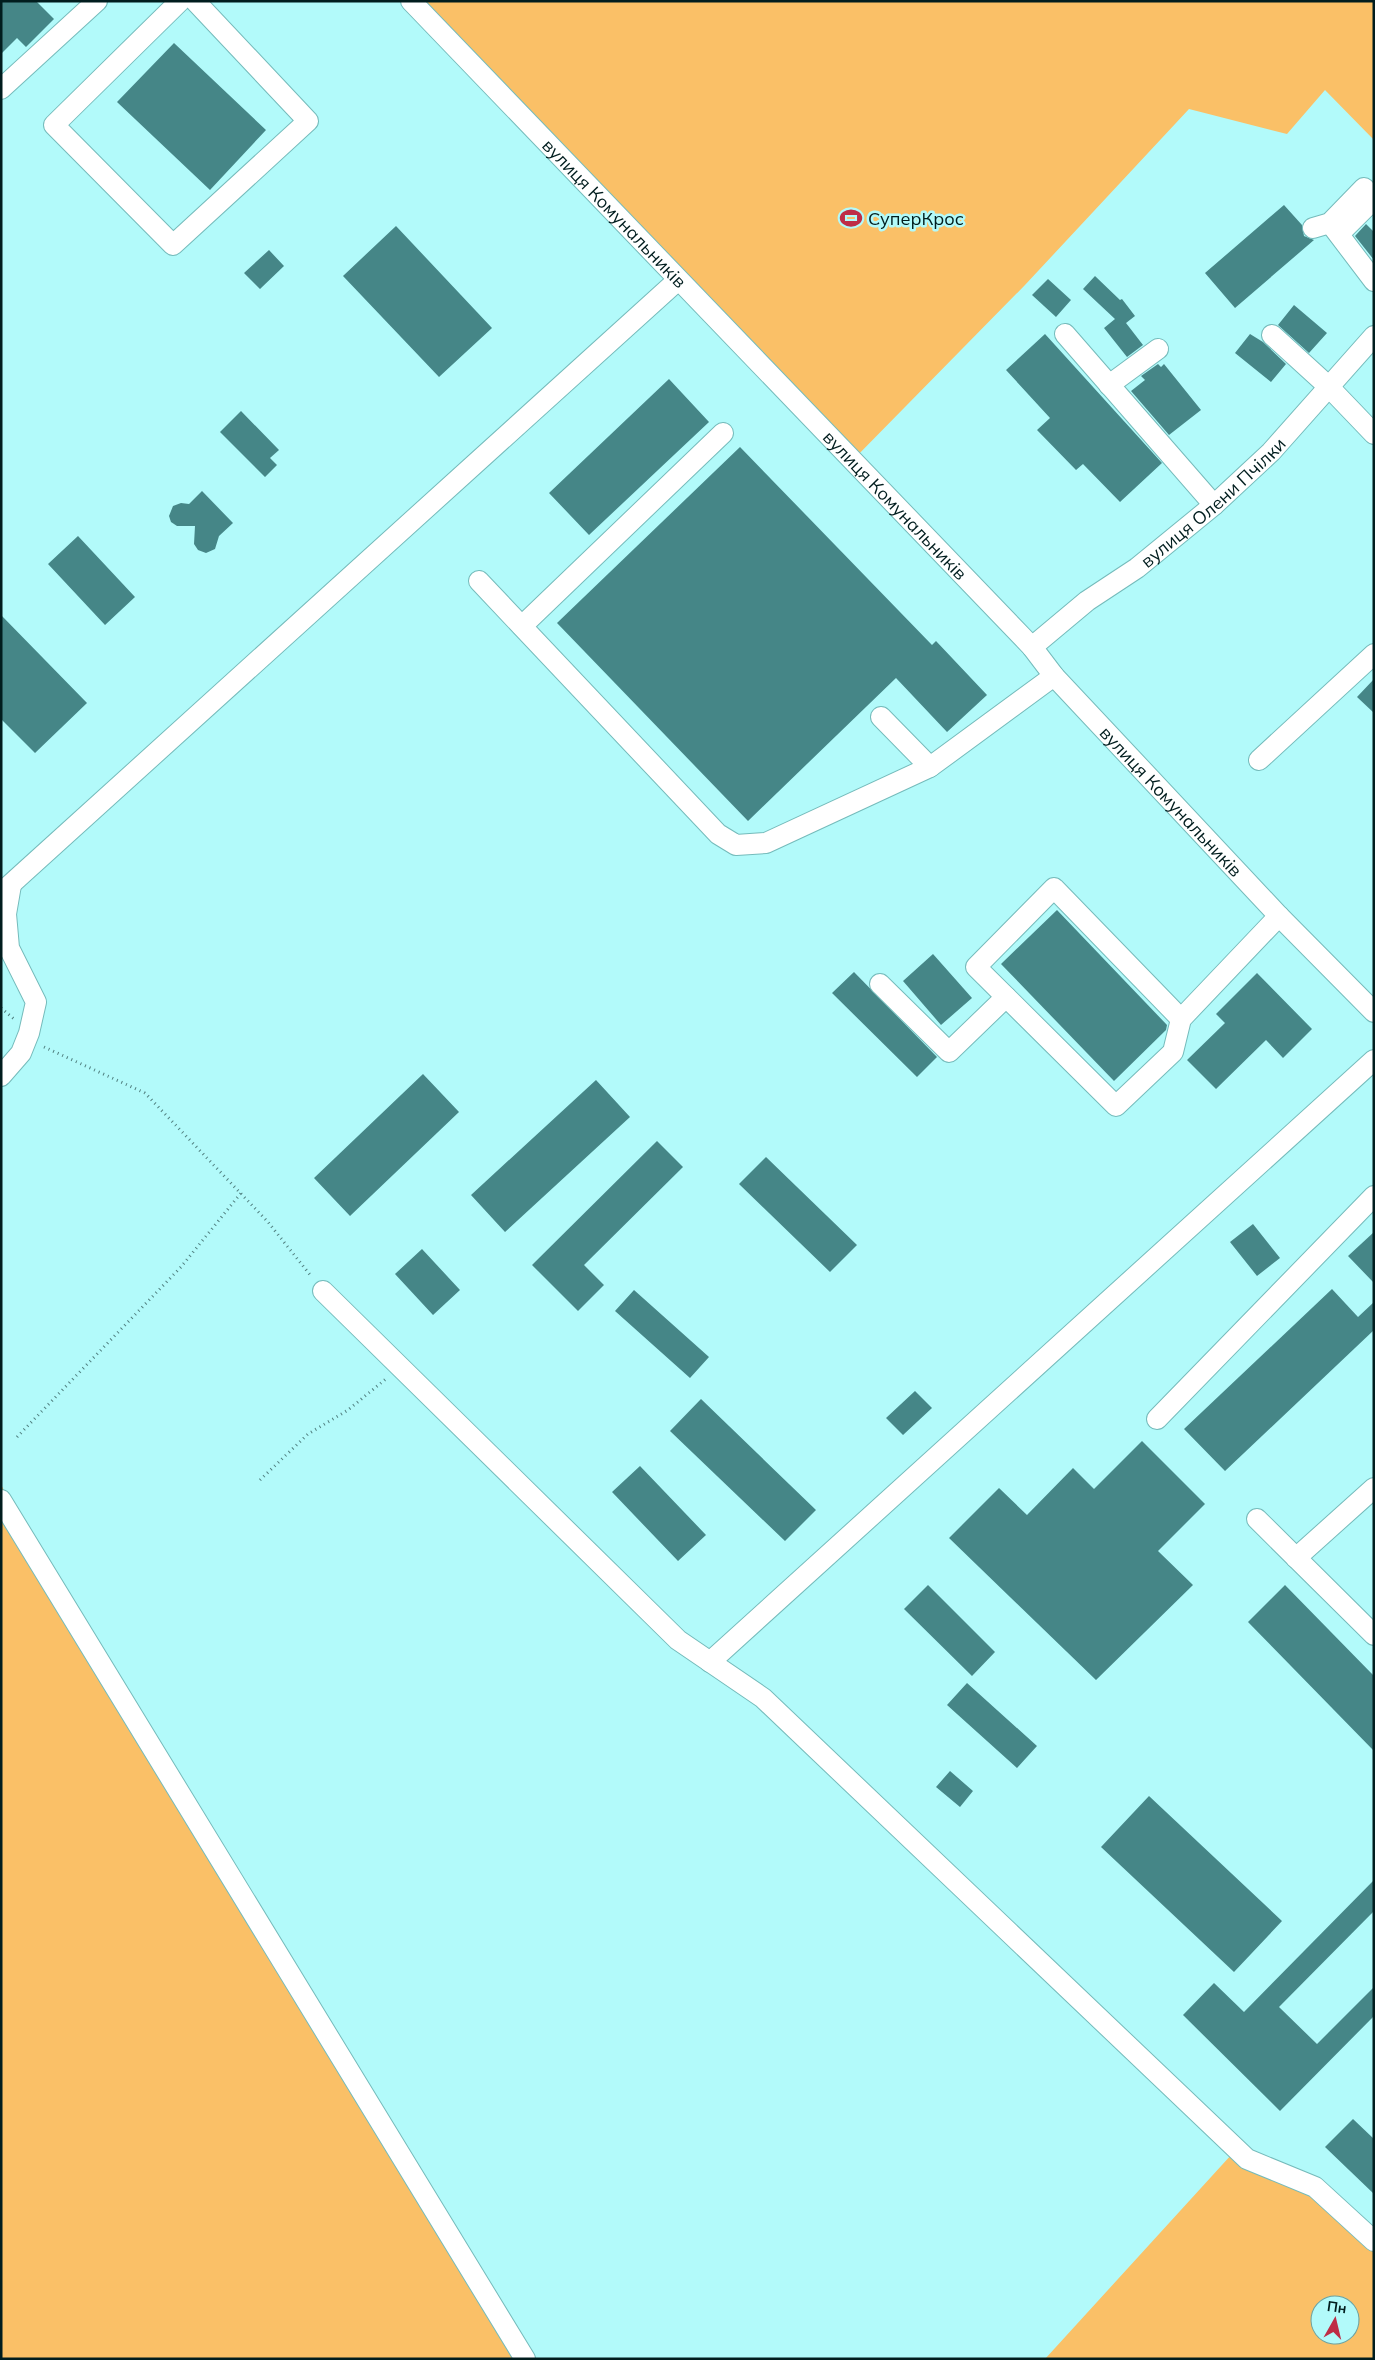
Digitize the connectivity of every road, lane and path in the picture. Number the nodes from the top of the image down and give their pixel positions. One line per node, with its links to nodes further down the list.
1 (97, 1): 5 (street)
2 (180, 1): 3 (street)
3 (195, 1)
4 (411, 1): 7 (street, вулиця Комунальників)
5 (1, 89)
6 (1374, 199): 8 (street)
7 (678, 280): 20 (street, вулиця Комунальників); 26 (street)
8 (1374, 281)
9 (1065, 334): 13 (street)
10 (1272, 335): 14 (street)
11 (1374, 336): 14 (street, вулиця Олени Пчілки)
12 (1158, 349): 13 (street)
13 (1109, 385): 17 (street)
14 (1328, 386): 16 (street); 17 (street, вулиця Олени Пчілки)
15 (723, 433): 19 (street)
16 (1374, 434)
17 (1214, 505): 20 (street, вулиця Олени Пчілки)
18 (479, 581): 19 (street)
19 (522, 626): 25 (street)
20 (1032, 647): 22 (street, вулиця Комунальників)
21 (1374, 654): 24 (street)
22 (1054, 676): 25 (street); 27 (street, вулиця Комунальників)
23 (881, 717): 25 (street)
24 (1259, 760)
25 (930, 768)
26 (6, 889): 33 (street)
27 (1279, 916): 31 (street, вулиця Комунальників); 32 (street)
28 (880, 984): 29 (street)
29 (1006, 997): 32 (street); 32 (street)
30 (1, 1008): 33 (path)
31 (1374, 1012)
32 (1181, 1019)
33 (30, 1033): 35 (street); 36 (path)
34 (1374, 1060): 48 (street)
35 (1, 1076)
36 (241, 1193): 38 (path); 41 (path)
37 (1374, 1196): 40 (street)
38 (323, 1291): 39 (street)
39 (401, 1367): 42 (path); 48 (street)
40 (1156, 1419)
41 (17, 1437)
42 (260, 1480)
43 (1374, 1488): 46 (street)
44 (1, 1500): 50 (street)
45 (1256, 1519): 46 (street)
46 (1296, 1558): 47 (street)
47 (1374, 1634)
48 (710, 1662): 49 (street)
49 (1374, 2241)
50 (525, 2359)

